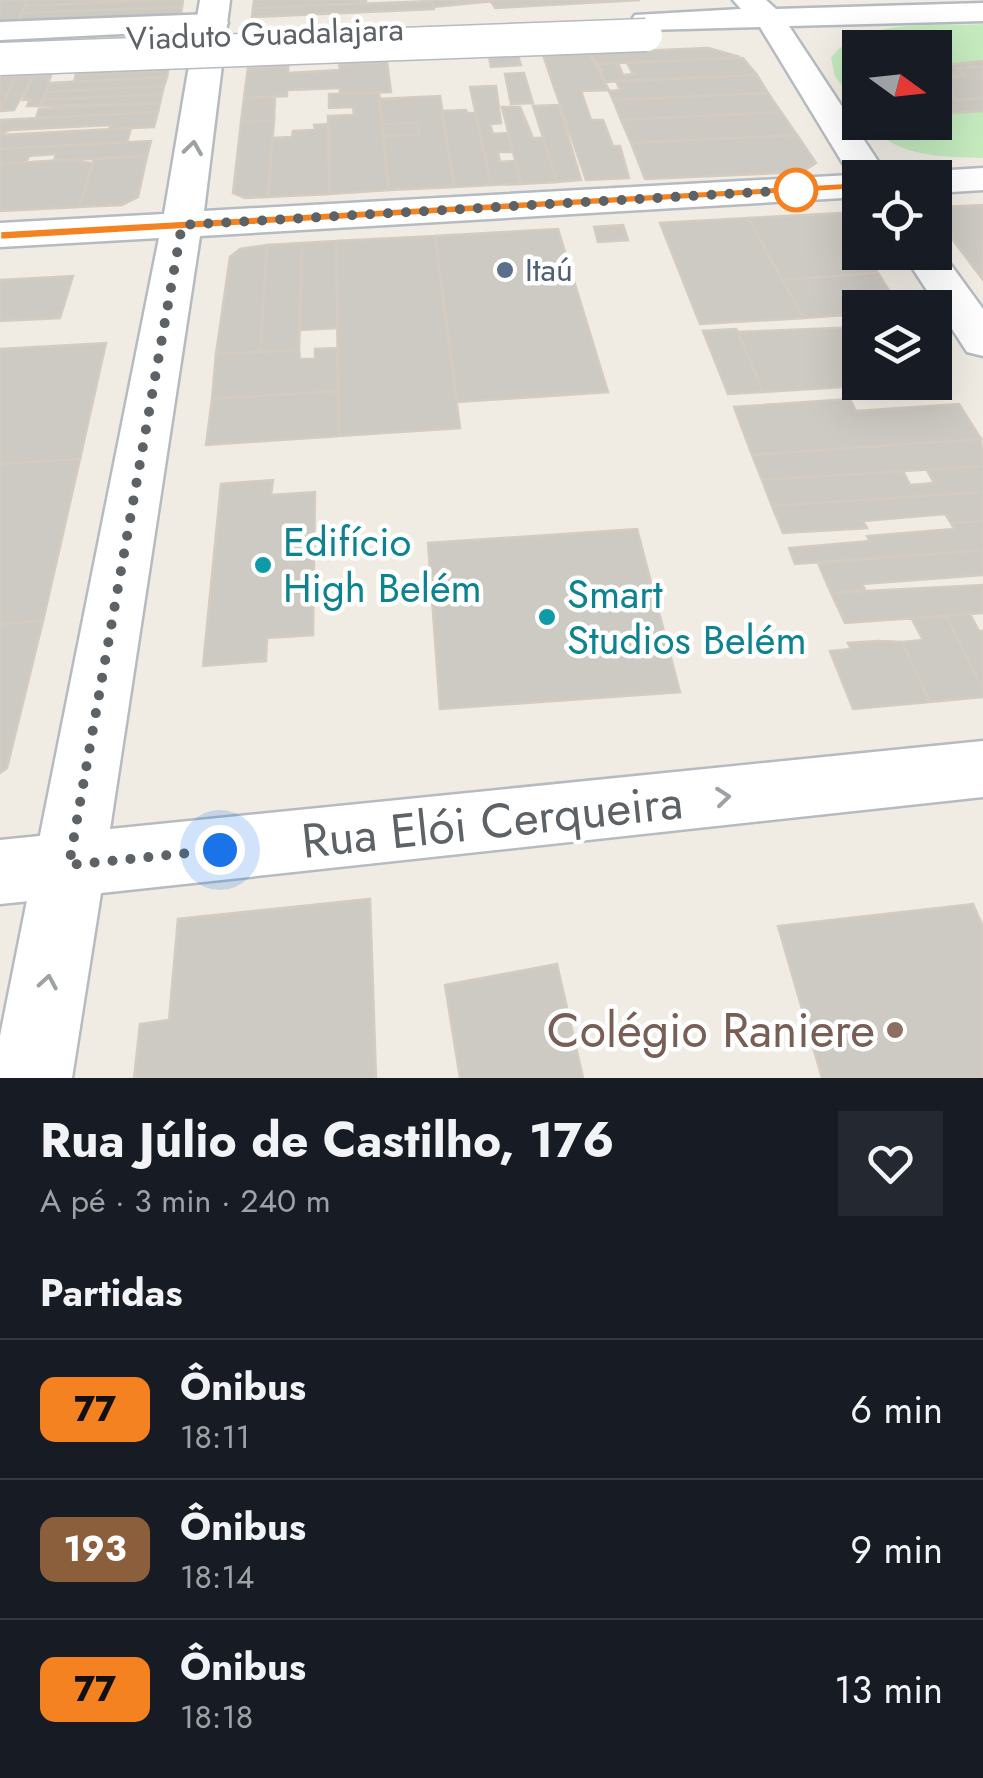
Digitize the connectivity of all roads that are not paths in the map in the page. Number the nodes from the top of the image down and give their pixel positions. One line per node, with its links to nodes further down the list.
1 (712, 0): 5 (street)
2 (759, 9): 4 (street, Viaduto Guadalajara); 5 (street, Viaduto Guadalajara); 10 (street)
3 (983, 12): 4 (street)
4 (914, 15): 10 (street)
5 (646, 28): 8 (street, Viaduto Guadalajara); 9 (street, Viaduto Guadalajara, bridge); 10 (street, Viaduto Guadalajara)
6 (211, 29): 7 (street); 11 (street); 16 (street, one-way to 6)
7 (0, 31)
8 (0, 45)
9 (0, 59)
10 (798, 64): 12 (street)
11 (0, 73)
12 (859, 160)
13 (983, 178): 14 (street)
14 (952, 181)
15 (842, 187): 16 (street)
16 (182, 225): 17 (street); 21 (street)
17 (0, 235)
18 (934, 270): 19 (street)
19 (983, 342)
20 (983, 769): 21 (street, Rua Elói Cerqueira, one-way to 20)
21 (35, 869): 22 (street, one-way to 21)
22 (32, 1078)

